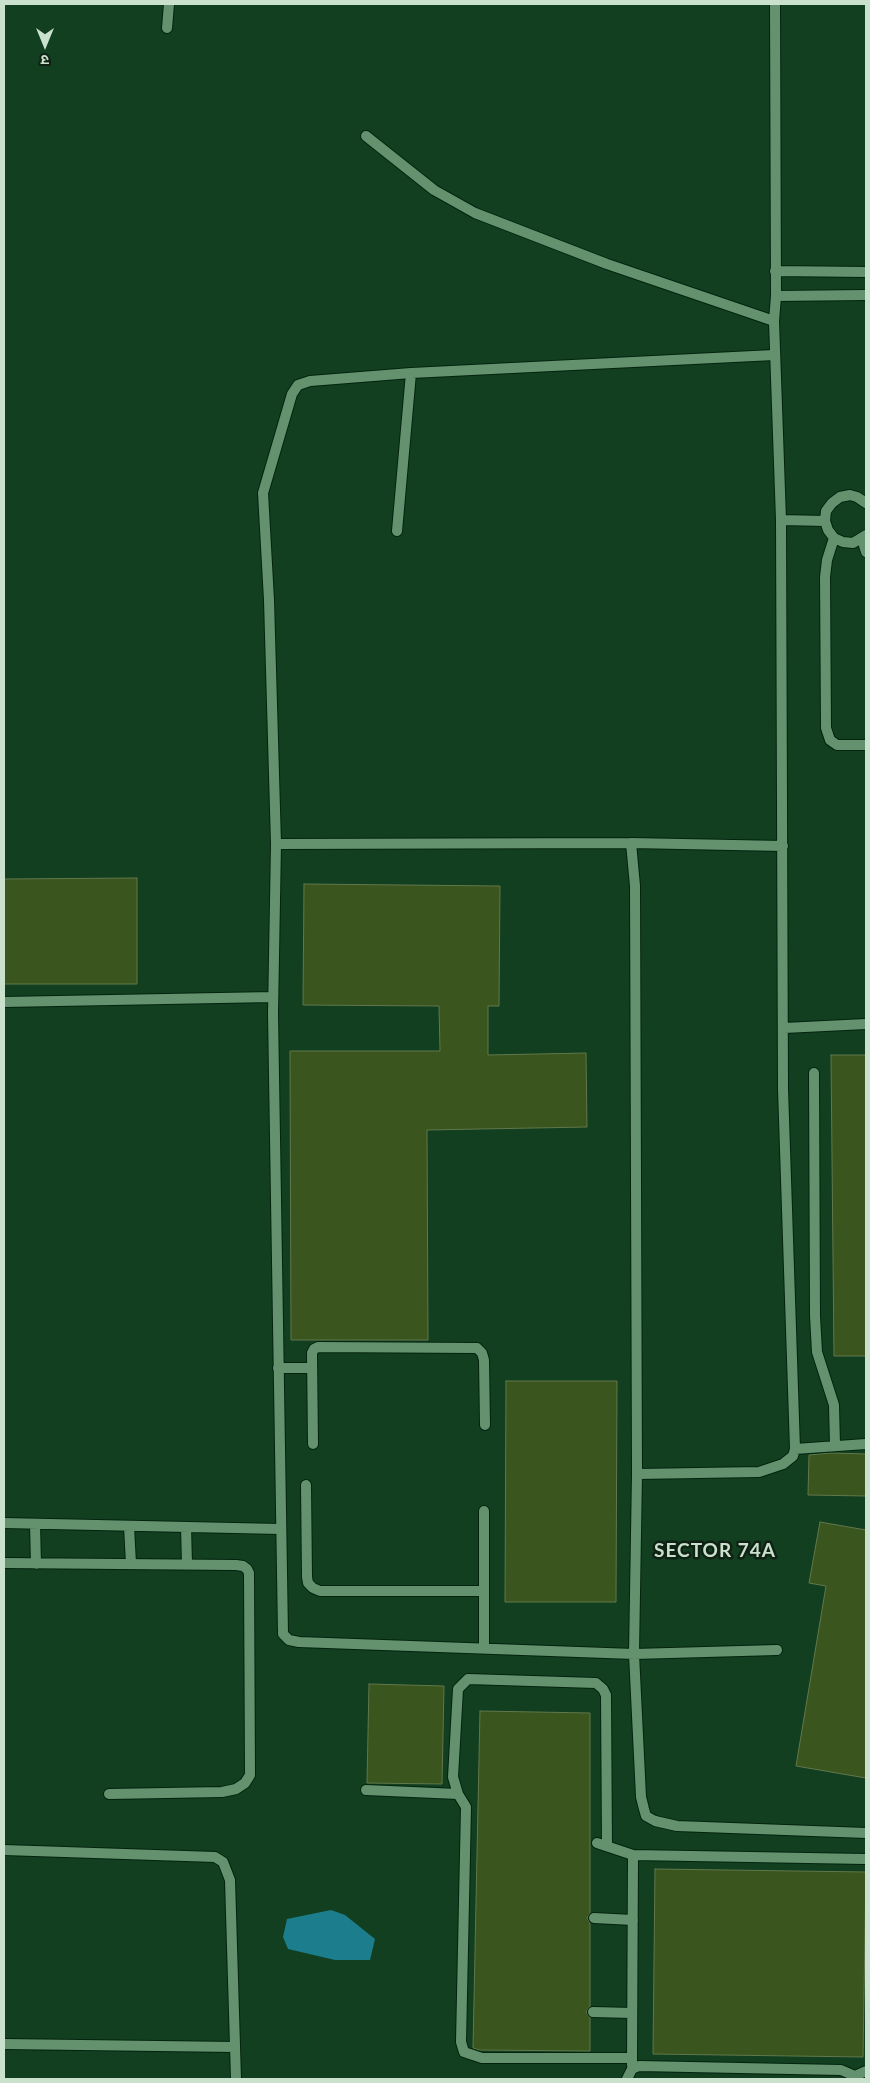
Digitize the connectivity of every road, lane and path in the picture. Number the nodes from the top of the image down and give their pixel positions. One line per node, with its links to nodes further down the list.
1 (169, 4): 3 (lane)
2 (775, 4): 5 (lane)
3 (167, 28)
4 (366, 136): 9 (lane)
5 (776, 271): 6 (lane); 8 (lane)
6 (866, 272)
7 (866, 295): 8 (lane)
8 (776, 296): 9 (lane)
9 (774, 321): 10 (lane)
10 (774, 356): 11 (lane); 13 (lane)
11 (411, 373): 15 (lane); 21 (lane)
12 (866, 503): 14 (lane)
13 (781, 520): 14 (lane); 22 (lane)
14 (825, 521): 17 (lane)
15 (397, 532)
16 (864, 537): 17 (lane); 18 (lane)
17 (834, 538): 19 (lane)
18 (866, 552)
19 (866, 745)
20 (631, 843): 21 (lane); 22 (lane); 35 (lane)
21 (276, 844): 23 (lane)
22 (783, 846): 26 (lane)
23 (273, 998): 24 (lane); 28 (lane)
24 (4, 1002)
25 (866, 1024): 26 (lane)
26 (784, 1028): 34 (lane)
27 (814, 1073): 33 (lane)
28 (278, 1368): 29 (lane); 42 (lane)
29 (312, 1368): 30 (lane); 31 (lane)
30 (485, 1424)
31 (312, 1444)
32 (866, 1444): 33 (lane)
33 (835, 1445): 34 (lane)
34 (795, 1449): 35 (lane)
35 (637, 1474): 50 (lane)
36 (306, 1485): 47 (lane)
37 (484, 1511): 47 (lane)
38 (4, 1524): 39 (lane)
39 (35, 1524): 40 (lane); 44 (lane)
40 (129, 1526): 41 (lane); 45 (lane)
41 (186, 1527): 42 (lane); 46 (lane)
42 (280, 1529): 48 (lane)
43 (4, 1563): 44 (lane)
44 (36, 1564): 45 (lane)
45 (131, 1564): 46 (lane)
46 (186, 1564): 52 (lane)
47 (484, 1591): 48 (lane)
48 (484, 1648): 50 (lane)
49 (777, 1650): 50 (lane)
50 (634, 1654): 54 (lane)
51 (366, 1790): 53 (lane)
52 (109, 1794)
53 (458, 1794): 56 (lane); 64 (lane)
54 (866, 1833)
55 (4, 1850): 63 (lane)
56 (633, 1855): 57 (lane); 59 (lane)
57 (866, 1859)
58 (594, 1918): 59 (lane)
59 (633, 1920): 61 (lane)
60 (593, 2012): 61 (lane)
61 (632, 2013): 64 (lane)
62 (4, 2044): 63 (lane)
63 (235, 2047): 67 (lane)
64 (632, 2063): 66 (lane); 68 (lane)
65 (866, 2070): 66 (lane)
66 (856, 2077)
67 (236, 2079)
68 (627, 2079)

